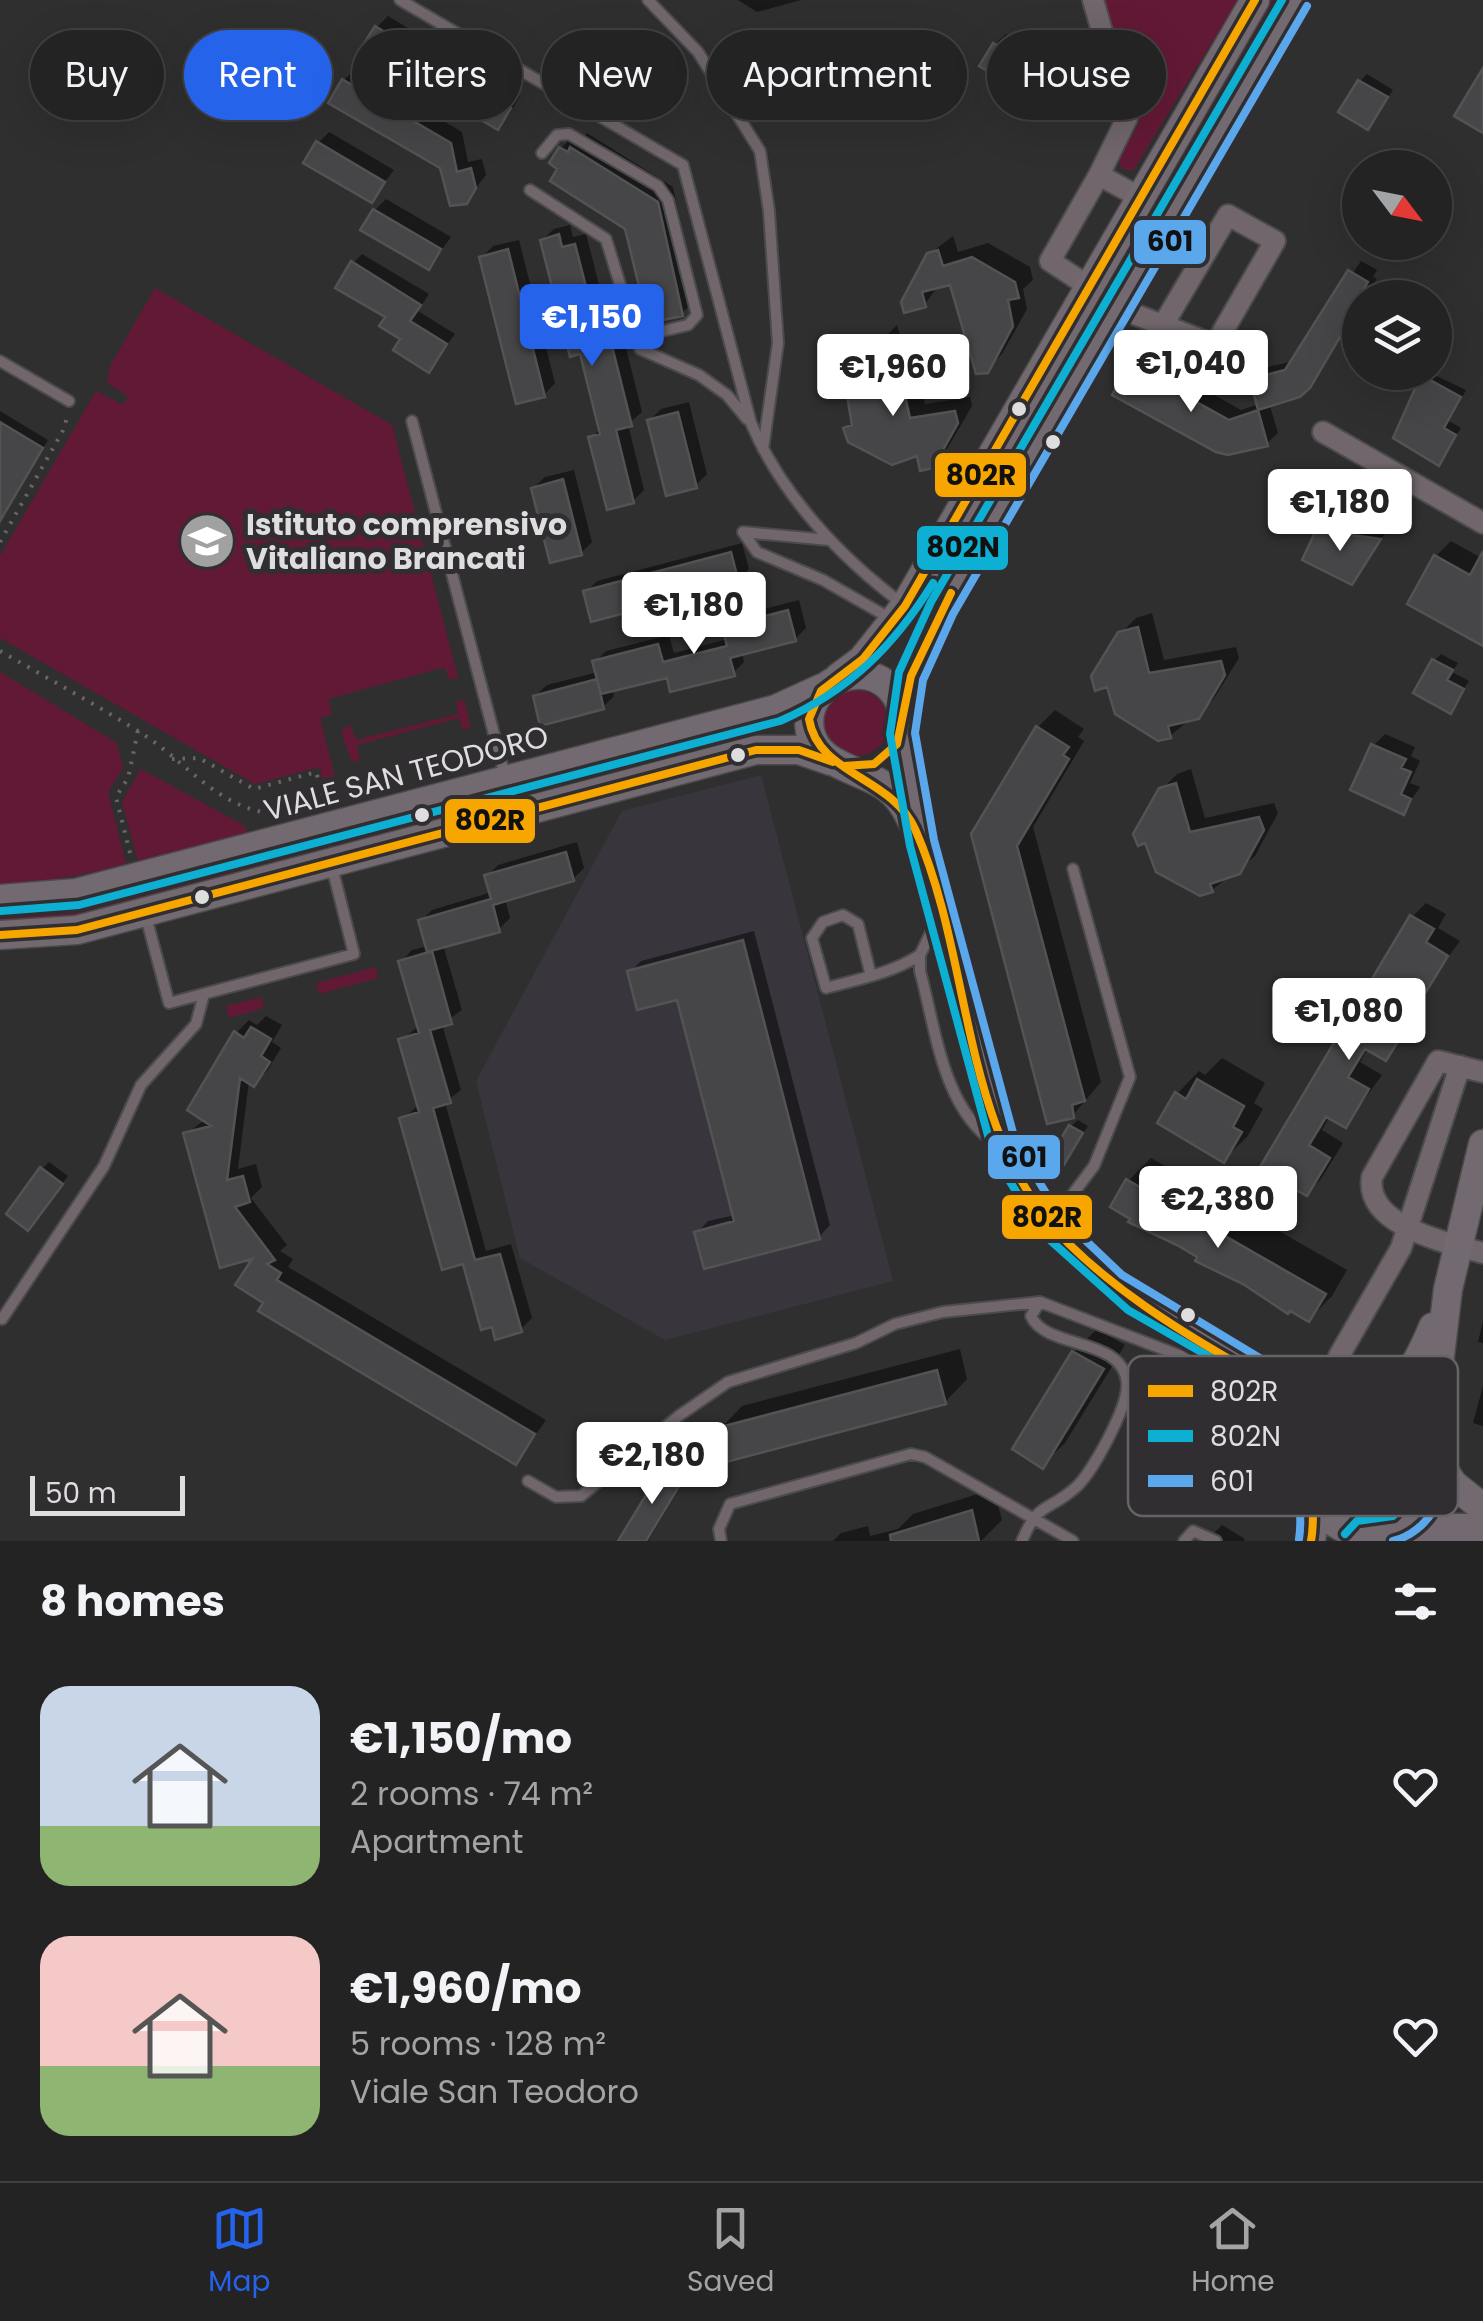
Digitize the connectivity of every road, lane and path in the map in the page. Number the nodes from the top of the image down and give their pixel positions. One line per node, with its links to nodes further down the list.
1 (400, 0): 17 (lane)
2 (648, 0): 19 (lane)
3 (1093, 0): 7 (street)
4 (1255, 0): 9 (main road, VIALE SAN TEODORO)
5 (1296, 0): 11 (main road)
6 (542, 153): 13 (lane)
7 (1099, 175): 9 (street); 10 (street)
8 (530, 190): 13 (lane)
9 (1139, 197): 10 (main road, VIALE SAN TEODORO)
10 (1088, 286): 23 (main road, VIALE SAN TEODORO)
11 (1118, 308): 12 (street); 26 (main road)
12 (1164, 325): 12 (street)
13 (634, 338): 17 (lane)
14 (0, 361): 15 (lane)
15 (69, 400): 22 (path)
16 (412, 421): 31 (lane)
17 (751, 423): 19 (lane)
18 (1322, 432): 20 (street)
19 (763, 451): 21 (lane)
20 (1483, 523)
21 (829, 540): 23 (lane); 23 (lane)
22 (0, 542)
23 (900, 613): 25 (main road, VIALE SAN TEODORO)
24 (0, 651): 27 (path)
25 (830, 683): 26 (main road); 29 (main road); 31 (main road, VIALE SAN TEODORO)
26 (902, 724): 29 (main road); 37 (main road)
27 (138, 732): 28 (path); 40 (path)
28 (171, 759): 32 (path); 36 (path)
29 (838, 764): 37 (main road); 38 (main road)
30 (378, 780): 32 (path)
31 (506, 781): 40 (main road, VIALE SAN TEODORO)
32 (322, 794): 33 (path)
33 (313, 801)
34 (310, 812): 35 (path)
35 (299, 813)
36 (286, 814)
37 (922, 844): 43 (main road)
38 (331, 862): 42 (main road); 47 (lane)
39 (1074, 869): 52 (lane)
40 (135, 878): 41 (main road, VIALE SAN TEODORO)
41 (0, 899)
42 (144, 912): 44 (main road); 47 (lane)
43 (940, 915): 45 (lane); 51 (main road)
44 (0, 935)
45 (920, 955): 46 (lane); 51 (lane)
46 (871, 976): 46 (lane)
47 (204, 994): 57 (lane)
48 (1460, 1066): 49 (street); 53 (street); 53 (street)
49 (1483, 1072)
50 (1483, 1144): 54 (main road)
51 (1004, 1149): 52 (main road)
52 (1050, 1224): 59 (main road)
53 (1409, 1228): 54 (street); 60 (street)
54 (1470, 1249): 55 (main road)
55 (1448, 1288): 61 (main road); 62 (main road)
56 (1040, 1302): 58 (lane); 63 (lane); 69 (lane)
57 (2, 1319)
58 (1181, 1356)
59 (1215, 1356)
60 (1340, 1356)
61 (1418, 1356)
62 (1440, 1356)
63 (528, 1480)
64 (1458, 1488): 65 (main road)
65 (1483, 1508)
66 (1312, 1516): 77 (main road)
67 (1330, 1516): 71 (main road)
68 (1413, 1516): 71 (main road)
69 (1032, 1517): 72 (lane); 73 (lane); 74 (lane)
70 (1483, 1528): 71 (main road)
71 (1383, 1536)
72 (722, 1541)
73 (1022, 1541)
74 (1073, 1541)
75 (1184, 1541): 76 (lane)
76 (1216, 1541)
77 (1311, 1541)

